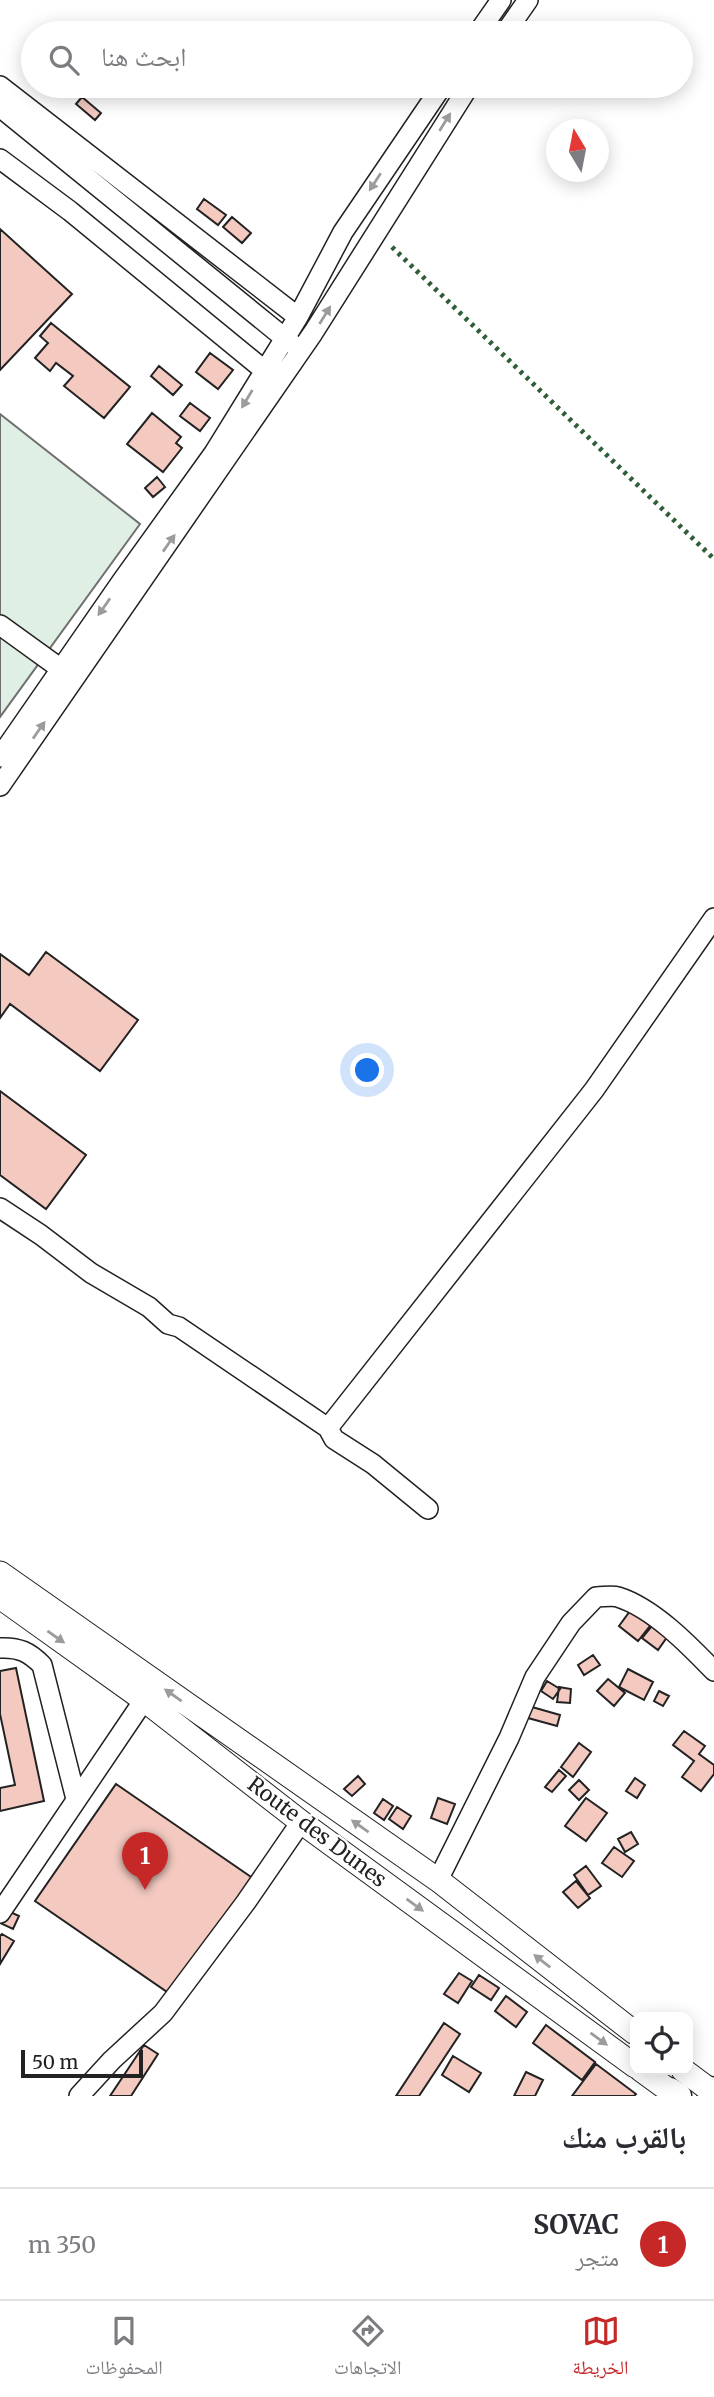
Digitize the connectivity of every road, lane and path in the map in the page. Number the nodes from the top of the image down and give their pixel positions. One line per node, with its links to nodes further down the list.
1 (501, 0): 3 (street)
2 (528, 0): 4 (street)
3 (486, 21)
4 (513, 21)
5 (0, 86): 10 (street)
6 (434, 98): 10 (street, one-way to 10)
7 (461, 98): 12 (street, one-way to 7)
8 (0, 107): 11 (street)
9 (0, 159): 13 (street)
10 (298, 317): 11 (street)
11 (284, 338): 12 (street); 13 (street)
12 (301, 351): 17 (street, one-way to 12)
13 (264, 370): 15 (street, one-way to 15)
14 (0, 625): 15 (street)
15 (61, 669): 16 (street)
16 (0, 757)
17 (0, 786)
18 (714, 918): 20 (street)
19 (0, 1208): 20 (street)
20 (327, 1428): 21 (street)
21 (428, 1509)
22 (0, 1573): 29 (main road, Route des Dunes, one-way to 22)
23 (0, 1597): 26 (main road, Route des Dunes, one-way to 26)
24 (0, 1648): 27 (street)
25 (714, 1671): 29 (street)
26 (144, 1700): 27 (street); 28 (main road, Route des Dunes)
27 (76, 1800): 30 (street)
28 (301, 1822): 32 (main road, Route des Dunes, one-way to 32); 36 (street)
29 (438, 1880): 31 (main road, Route des Dunes, one-way to 29)
30 (0, 1913)
31 (630, 2029)
32 (630, 2062)
33 (651, 2075): 34 (main road)
34 (676, 2088): 35 (main road)
35 (713, 2092)
36 (79, 2096)

